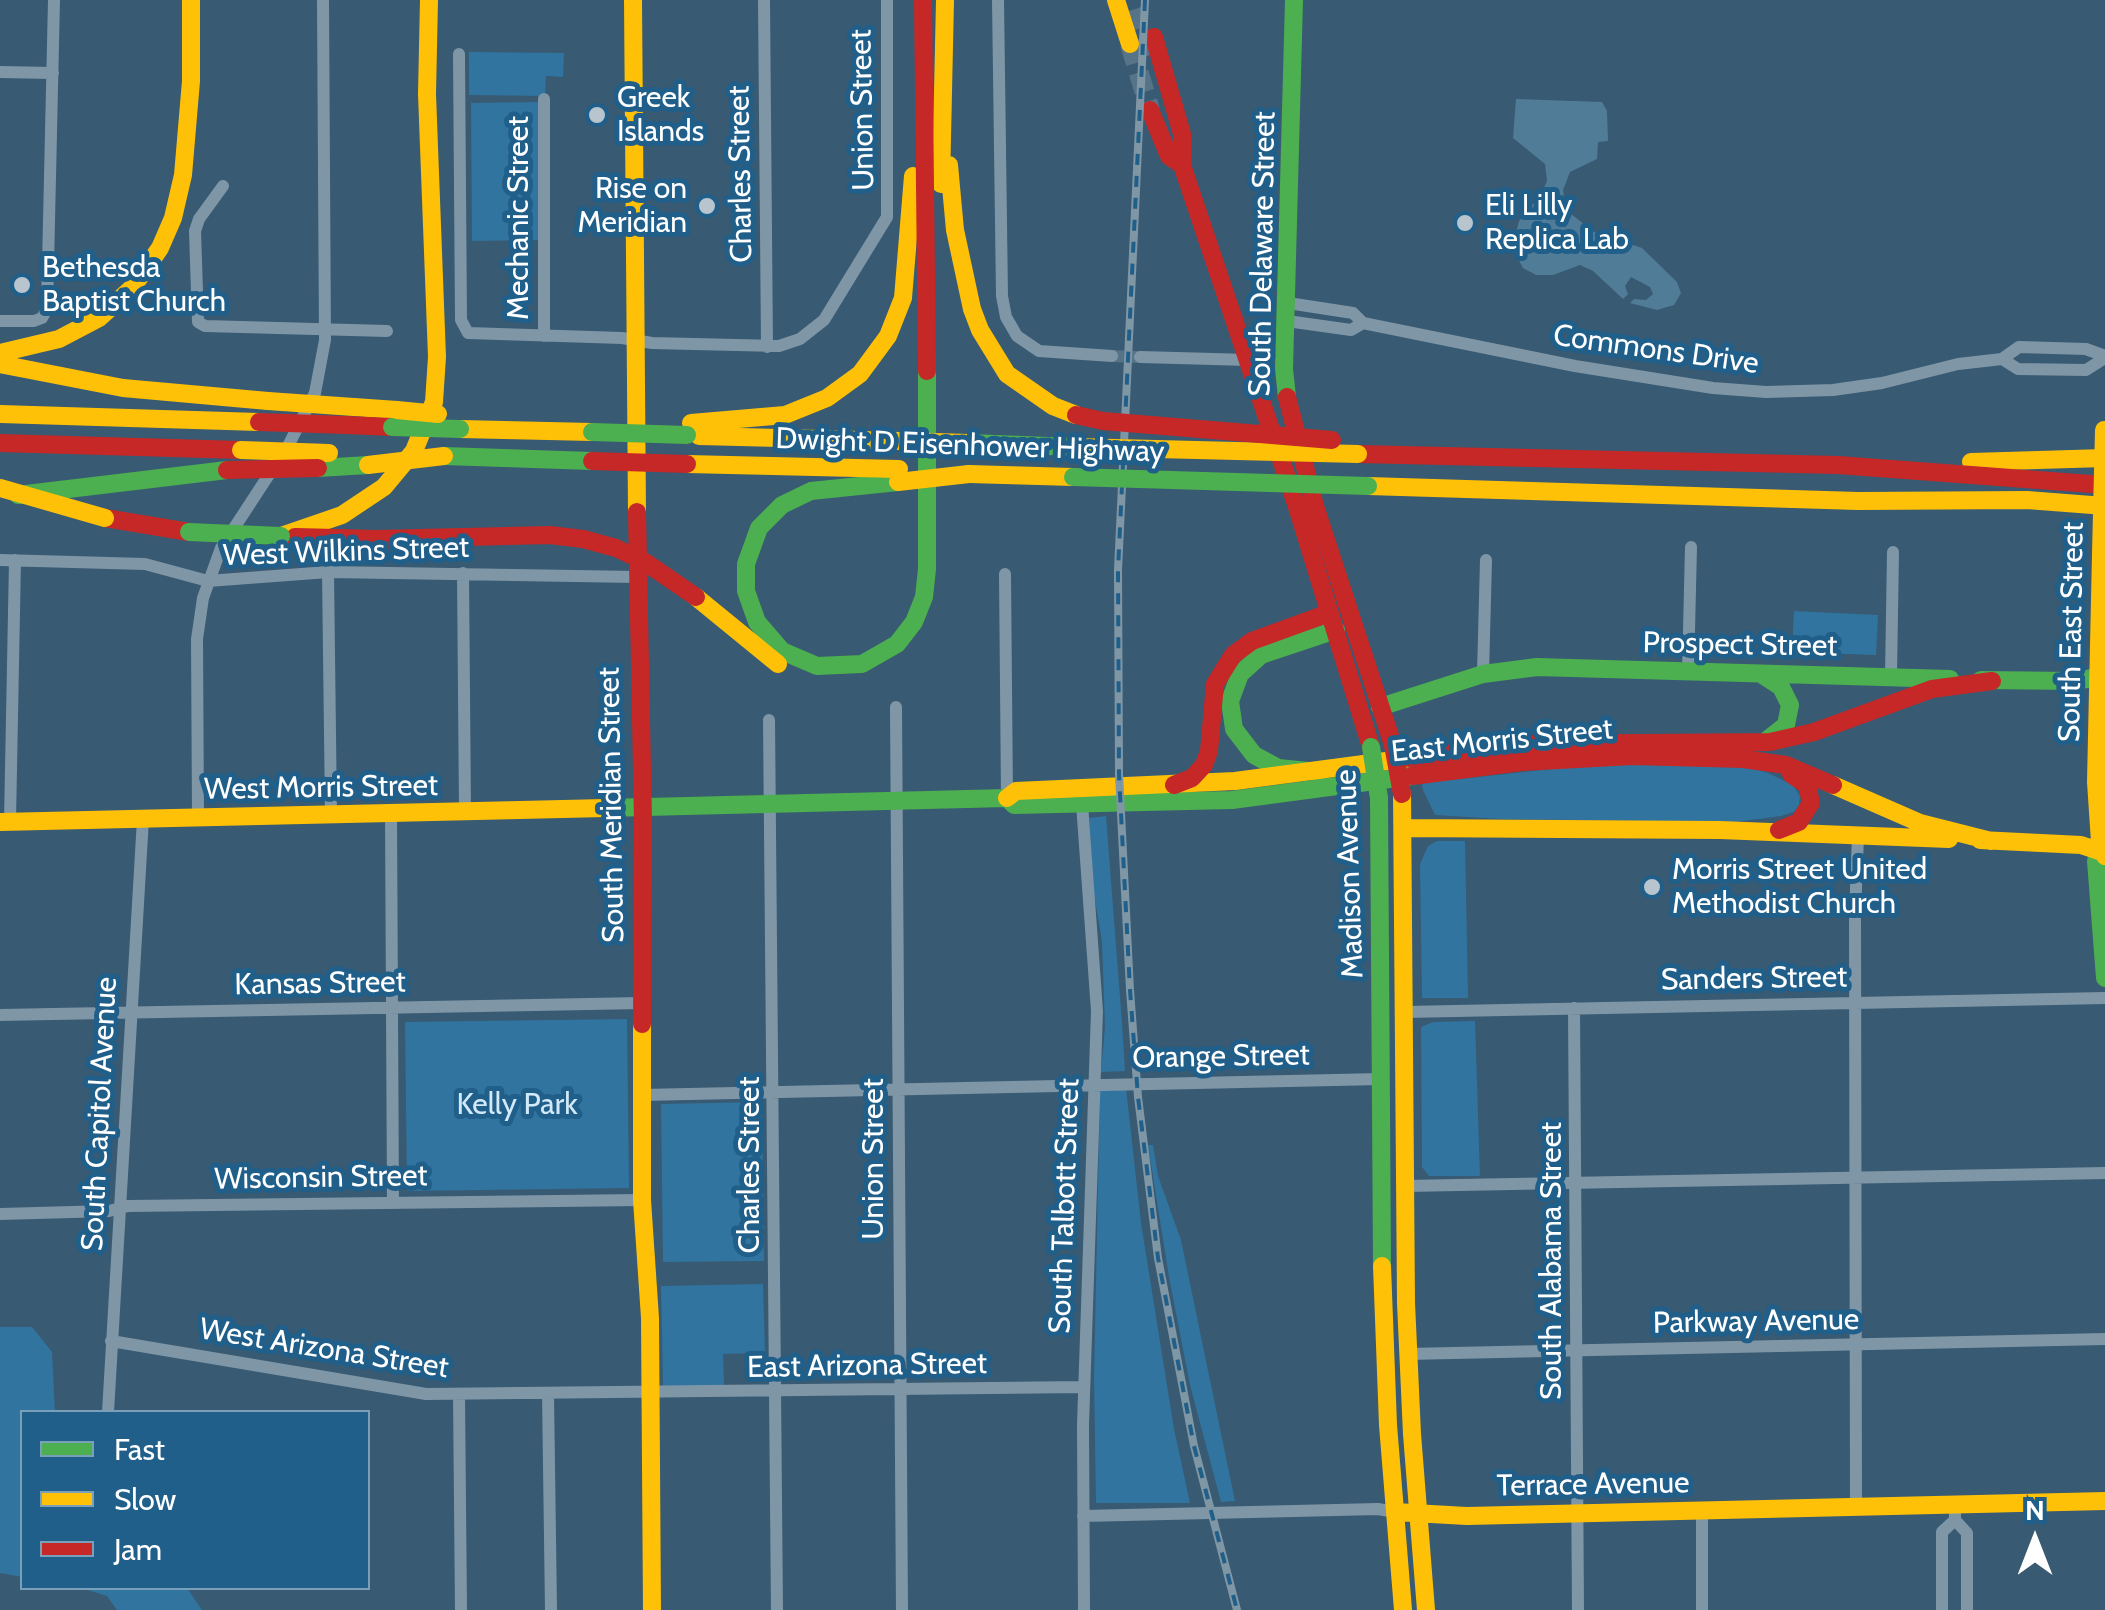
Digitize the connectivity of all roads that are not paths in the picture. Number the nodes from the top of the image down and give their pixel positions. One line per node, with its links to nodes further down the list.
1 (54, 0): 19 (street)
2 (192, 0): 33 (main road)
3 (323, 0): 28 (street)
4 (429, 0): 58 (main road)
5 (634, 0): 31 (main road, South Meridian Street)
6 (764, 0): 32 (street, Charles Street)
7 (887, 0): 32 (street, Union Street)
8 (923, 0): 14 (main road)
9 (945, 0): 20 (main road)
10 (998, 0): 34 (street)
11 (1294, 0): 26 (main road, South Delaware Street)
12 (1125, 4): 15 (main road)
13 (1154, 37): 23 (main road, Madison Avenue)
14 (923, 38): 43 (main road); 50 (main road)
15 (1130, 44)
16 (459, 54): 30 (street)
17 (0, 72): 19 (street)
18 (1152, 72): 23 (main road, Madison Avenue)
19 (53, 73): 27 (street)
20 (944, 97): 46 (main road, bridge); 58 (main road, bridge)
21 (544, 99): 30 (street, Mechanic Street)
22 (1150, 110): 24 (main road, Madison Avenue)
23 (1181, 145): 24 (main road, Madison Avenue)
24 (1182, 165): 38 (main road, Madison Avenue)
25 (223, 186): 28 (street)
26 (1287, 312): 37 (street, Commons Drive); 55 (main road, South Delaware Street)
27 (0, 320)
28 (326, 330): 29 (street); 68 (street)
29 (386, 331)
30 (544, 336): 31 (street)
31 (636, 339): 32 (street); 67 (main road, South Meridian Street)
32 (767, 346)
33 (0, 354)
34 (1112, 356)
35 (1140, 357): 38 (street)
36 (2105, 357): 37 (street, Commons Drive); 37 (street)
37 (2002, 358)
38 (1249, 360): 69 (main road, Madison Avenue)
39 (0, 364): 42 (main road, bridge)
40 (0, 414): 42 (main road, bridge)
41 (2105, 414): 44 (main road, South East Street)
42 (394, 418): 43 (main road, bridge)
43 (689, 429): 46 (main road, Dwight D Eisenhower Highway, bridge)
44 (2104, 430): 74 (main road, South East Street, bridge)
45 (0, 443): 48 (main road, Dwight D Eisenhower Highway, bridge)
46 (1354, 448): 49 (main road, Dwight D Eisenhower Highway)
47 (2105, 458): 49 (main road)
48 (323, 460): 50 (main road, Dwight D Eisenhower Highway, bridge); 53 (main road, bridge)
49 (1838, 465): 51 (main road)
50 (899, 476): 54 (main road, Dwight D Eisenhower Highway, bridge)
51 (2105, 485)
52 (0, 488): 58 (main road, bridge)
53 (0, 497)
54 (1938, 501): 56 (main road); 57 (main road)
55 (1315, 506): 76 (main road, Madison Avenue)
56 (2105, 506)
57 (2105, 521)
58 (281, 536)
59 (1692, 548): 70 (street)
60 (1893, 552): 73 (street)
61 (0, 560): 62 (street, West Wilkins Street)
62 (16, 560): 68 (street, West Wilkins Street); 93 (street)
63 (1486, 560): 71 (street)
64 (328, 572): 65 (street, West Wilkins Street); 68 (street, West Wilkins Street); 90 (street)
65 (463, 573): 67 (street, West Wilkins Street); 88 (street)
66 (1005, 574): 83 (street)
67 (636, 577): 87 (main road, South Meridian Street)
68 (208, 581): 91 (street)
69 (1332, 622): 81 (main road); 82 (main road); 108 (main road, Madison Avenue, bridge)
70 (1688, 672): 71 (main road, Prospect Street); 72 (main road, Prospect Street)
71 (1483, 674): 76 (main road, Prospect Street)
72 (1760, 674): 73 (main road, Prospect Street); 79 (main road)
73 (1891, 676): 75 (main road, Prospect Street)
74 (2101, 677): 75 (main road, Prospect Street); 98 (main road, South East Street)
75 (1992, 680): 79 (main road, East Morris Street)
76 (1380, 707): 94 (main road, Madison Avenue, bridge)
77 (896, 708): 84 (street, Union Street)
78 (768, 720): 85 (street, Charles Street)
79 (1758, 742): 81 (main road, East Morris Street)
80 (1742, 759): 86 (main road, East Morris Street); 95 (main road); 97 (main road, East Morris Street)
81 (1319, 772): 82 (main road, East Morris Street)
82 (1174, 785): 83 (main road, East Morris Street)
83 (1008, 798): 84 (main road, East Morris Street); 86 (main road, East Morris Street)
84 (896, 801): 85 (main road, East Morris Street); 110 (street, Union Street)
85 (770, 804): 87 (main road, East Morris Street); 111 (street, Charles Street)
86 (1082, 804): 109 (street, South Talbott Street)
87 (643, 807): 88 (main road, West Morris Street); 102 (main road, South Meridian Street)
88 (465, 813): 89 (main road, West Morris Street)
89 (391, 814): 90 (main road, West Morris Street); 103 (street)
90 (330, 815): 91 (main road, West Morris Street)
91 (198, 818): 92 (main road, West Morris Street)
92 (143, 819): 93 (main road, West Morris Street); 106 (street, South Capitol Avenue)
93 (5, 822)
94 (1404, 828): 95 (main road, East Morris Street); 105 (main road, Madison Avenue)
95 (1772, 833): 96 (main road, East Morris Street)
96 (1858, 836): 97 (main road, East Morris Street); 101 (street)
97 (1991, 840): 98 (main road, East Morris Street)
98 (2104, 854): 99 (main road, South East Street)
99 (2105, 978)
100 (2105, 998): 101 (street, Sanders Street)
101 (1855, 1002): 104 (street, Sanders Street); 114 (street)
102 (642, 1003): 103 (street, Kansas Street); 112 (main road, South Meridian Street)
103 (392, 1008): 106 (street, Kansas Street); 118 (street)
104 (1574, 1008): 105 (street, Sanders Street); 115 (street, South Alabama Street)
105 (1405, 1012): 116 (main road, Madison Avenue)
106 (131, 1013): 107 (street, Kansas Street); 119 (street, South Capitol Avenue)
107 (0, 1015)
108 (1382, 1079): 109 (street, Orange Street); 136 (main road, Madison Avenue)
109 (1094, 1085): 110 (street, Orange Street); 126 (street, South Talbott Street)
110 (898, 1088): 111 (street, Orange Street); 127 (street, Union Street)
111 (774, 1092): 112 (street, Orange Street); 130 (street, Charles Street)
112 (642, 1095): 117 (main road, South Meridian Street)
113 (2105, 1172): 114 (street)
114 (1856, 1178): 115 (street); 123 (street)
115 (1577, 1183): 116 (street); 124 (street, South Alabama Street)
116 (1405, 1186): 125 (main road, Madison Avenue)
117 (642, 1200): 118 (street, Wisconsin Street); 129 (main road, South Meridian Street)
118 (393, 1202): 119 (street, Wisconsin Street)
119 (120, 1208): 120 (street, Wisconsin Street); 122 (street, South Capitol Avenue)
120 (0, 1214)
121 (2105, 1339): 123 (street, Parkway Avenue)
122 (112, 1341): 131 (street, West Arizona Street); 132 (street, South Capitol Avenue)
123 (1857, 1345): 124 (street, Parkway Avenue); 134 (street)
124 (1578, 1350): 125 (street, Parkway Avenue); 138 (street, South Alabama Street)
125 (1408, 1354): 139 (main road, Madison Avenue)
126 (1084, 1387): 127 (street, East Arizona Street); 140 (street, South Talbott Street)
127 (900, 1390): 130 (street, East Arizona Street); 145 (street, Union Street)
128 (548, 1393): 129 (street, West Arizona Street); 131 (street, West Arizona Street); 142 (street)
129 (651, 1393): 130 (street, East Arizona Street); 143 (main road, South Meridian Street)
130 (776, 1393): 144 (street, Charles Street)
131 (459, 1394): 141 (street)
132 (108, 1410)
133 (2105, 1501): 137 (main road, Terrace Avenue)
134 (1856, 1507): 135 (main road, Terrace Avenue); 137 (main road, Terrace Avenue)
135 (1702, 1510): 138 (main road, Terrace Avenue); 150 (street)
136 (1395, 1512): 139 (main road, Terrace Avenue); 140 (street, Terrace Avenue); 147 (main road, Madison Avenue)
137 (1955, 1512): 151 (street); 152 (street)
138 (1577, 1513): 139 (main road, Terrace Avenue); 149 (street, South Alabama Street)
139 (1419, 1515): 148 (main road, Madison Avenue)
140 (1083, 1516): 146 (street, South Talbott Street)
141 (461, 1610)
142 (551, 1610)
143 (652, 1610)
144 (777, 1610)
145 (902, 1610)
146 (1084, 1610)
147 (1403, 1610)
148 (1426, 1610)
149 (1578, 1610)
150 (1702, 1610)
151 (1942, 1610)
152 (1967, 1610)

